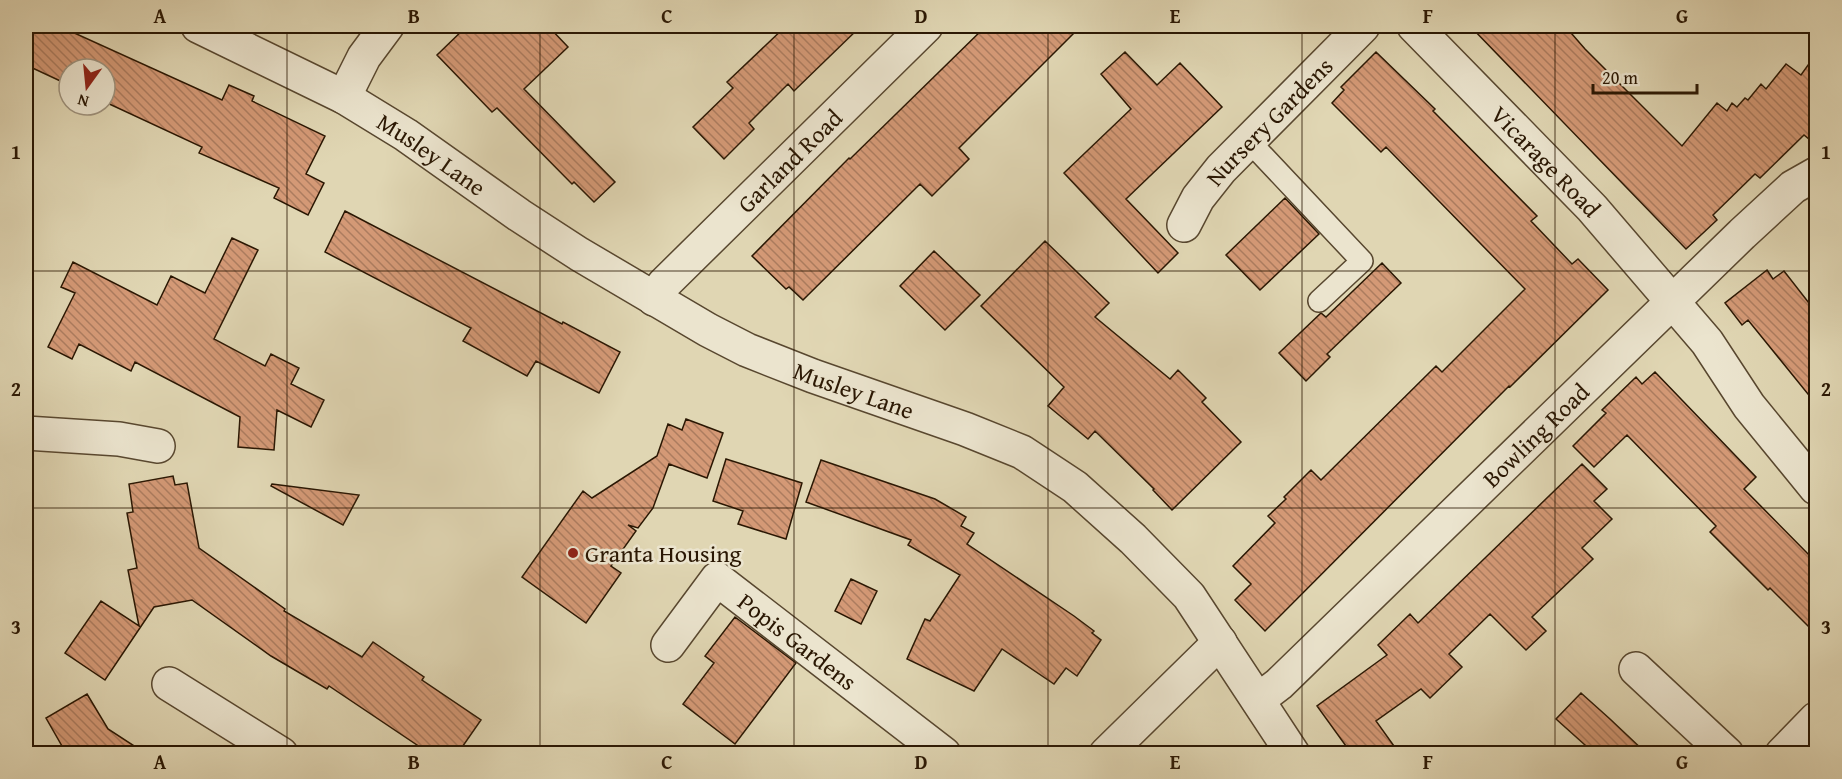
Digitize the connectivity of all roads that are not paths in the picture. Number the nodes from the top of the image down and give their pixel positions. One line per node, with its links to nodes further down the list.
1 (198, 26): 6 (street, Musley Lane)
2 (387, 26): 6 (street)
3 (926, 26): 10 (street, Garland Road)
4 (1363, 26): 7 (street, Nursery Gardens)
5 (1414, 26): 12 (street, Vicarage Road)
6 (344, 97): 10 (street, Musley Lane)
7 (1248, 140): 9 (street, Nursery Gardens); 11 (lane)
8 (1816, 174): 12 (street, Bowling Road)
9 (1184, 225)
10 (654, 299): 16 (street, Musley Lane)
11 (1319, 301)
12 (1672, 302): 15 (street, Vicarage Road); 20 (street, Bowling Road)
13 (26, 433): 14 (street)
14 (158, 446)
15 (1816, 488)
16 (1220, 642): 20 (street, Musley Lane); 24 (street)
17 (668, 645): 23 (street, Popis Gardens)
18 (1636, 669): 26 (street)
19 (169, 684): 22 (street)
20 (1258, 700): 25 (street, Musley Lane)
21 (1816, 719): 27 (street)
22 (281, 753)
23 (944, 753)
24 (1106, 753)
25 (1293, 753)
26 (1727, 753)
27 (1782, 753)

